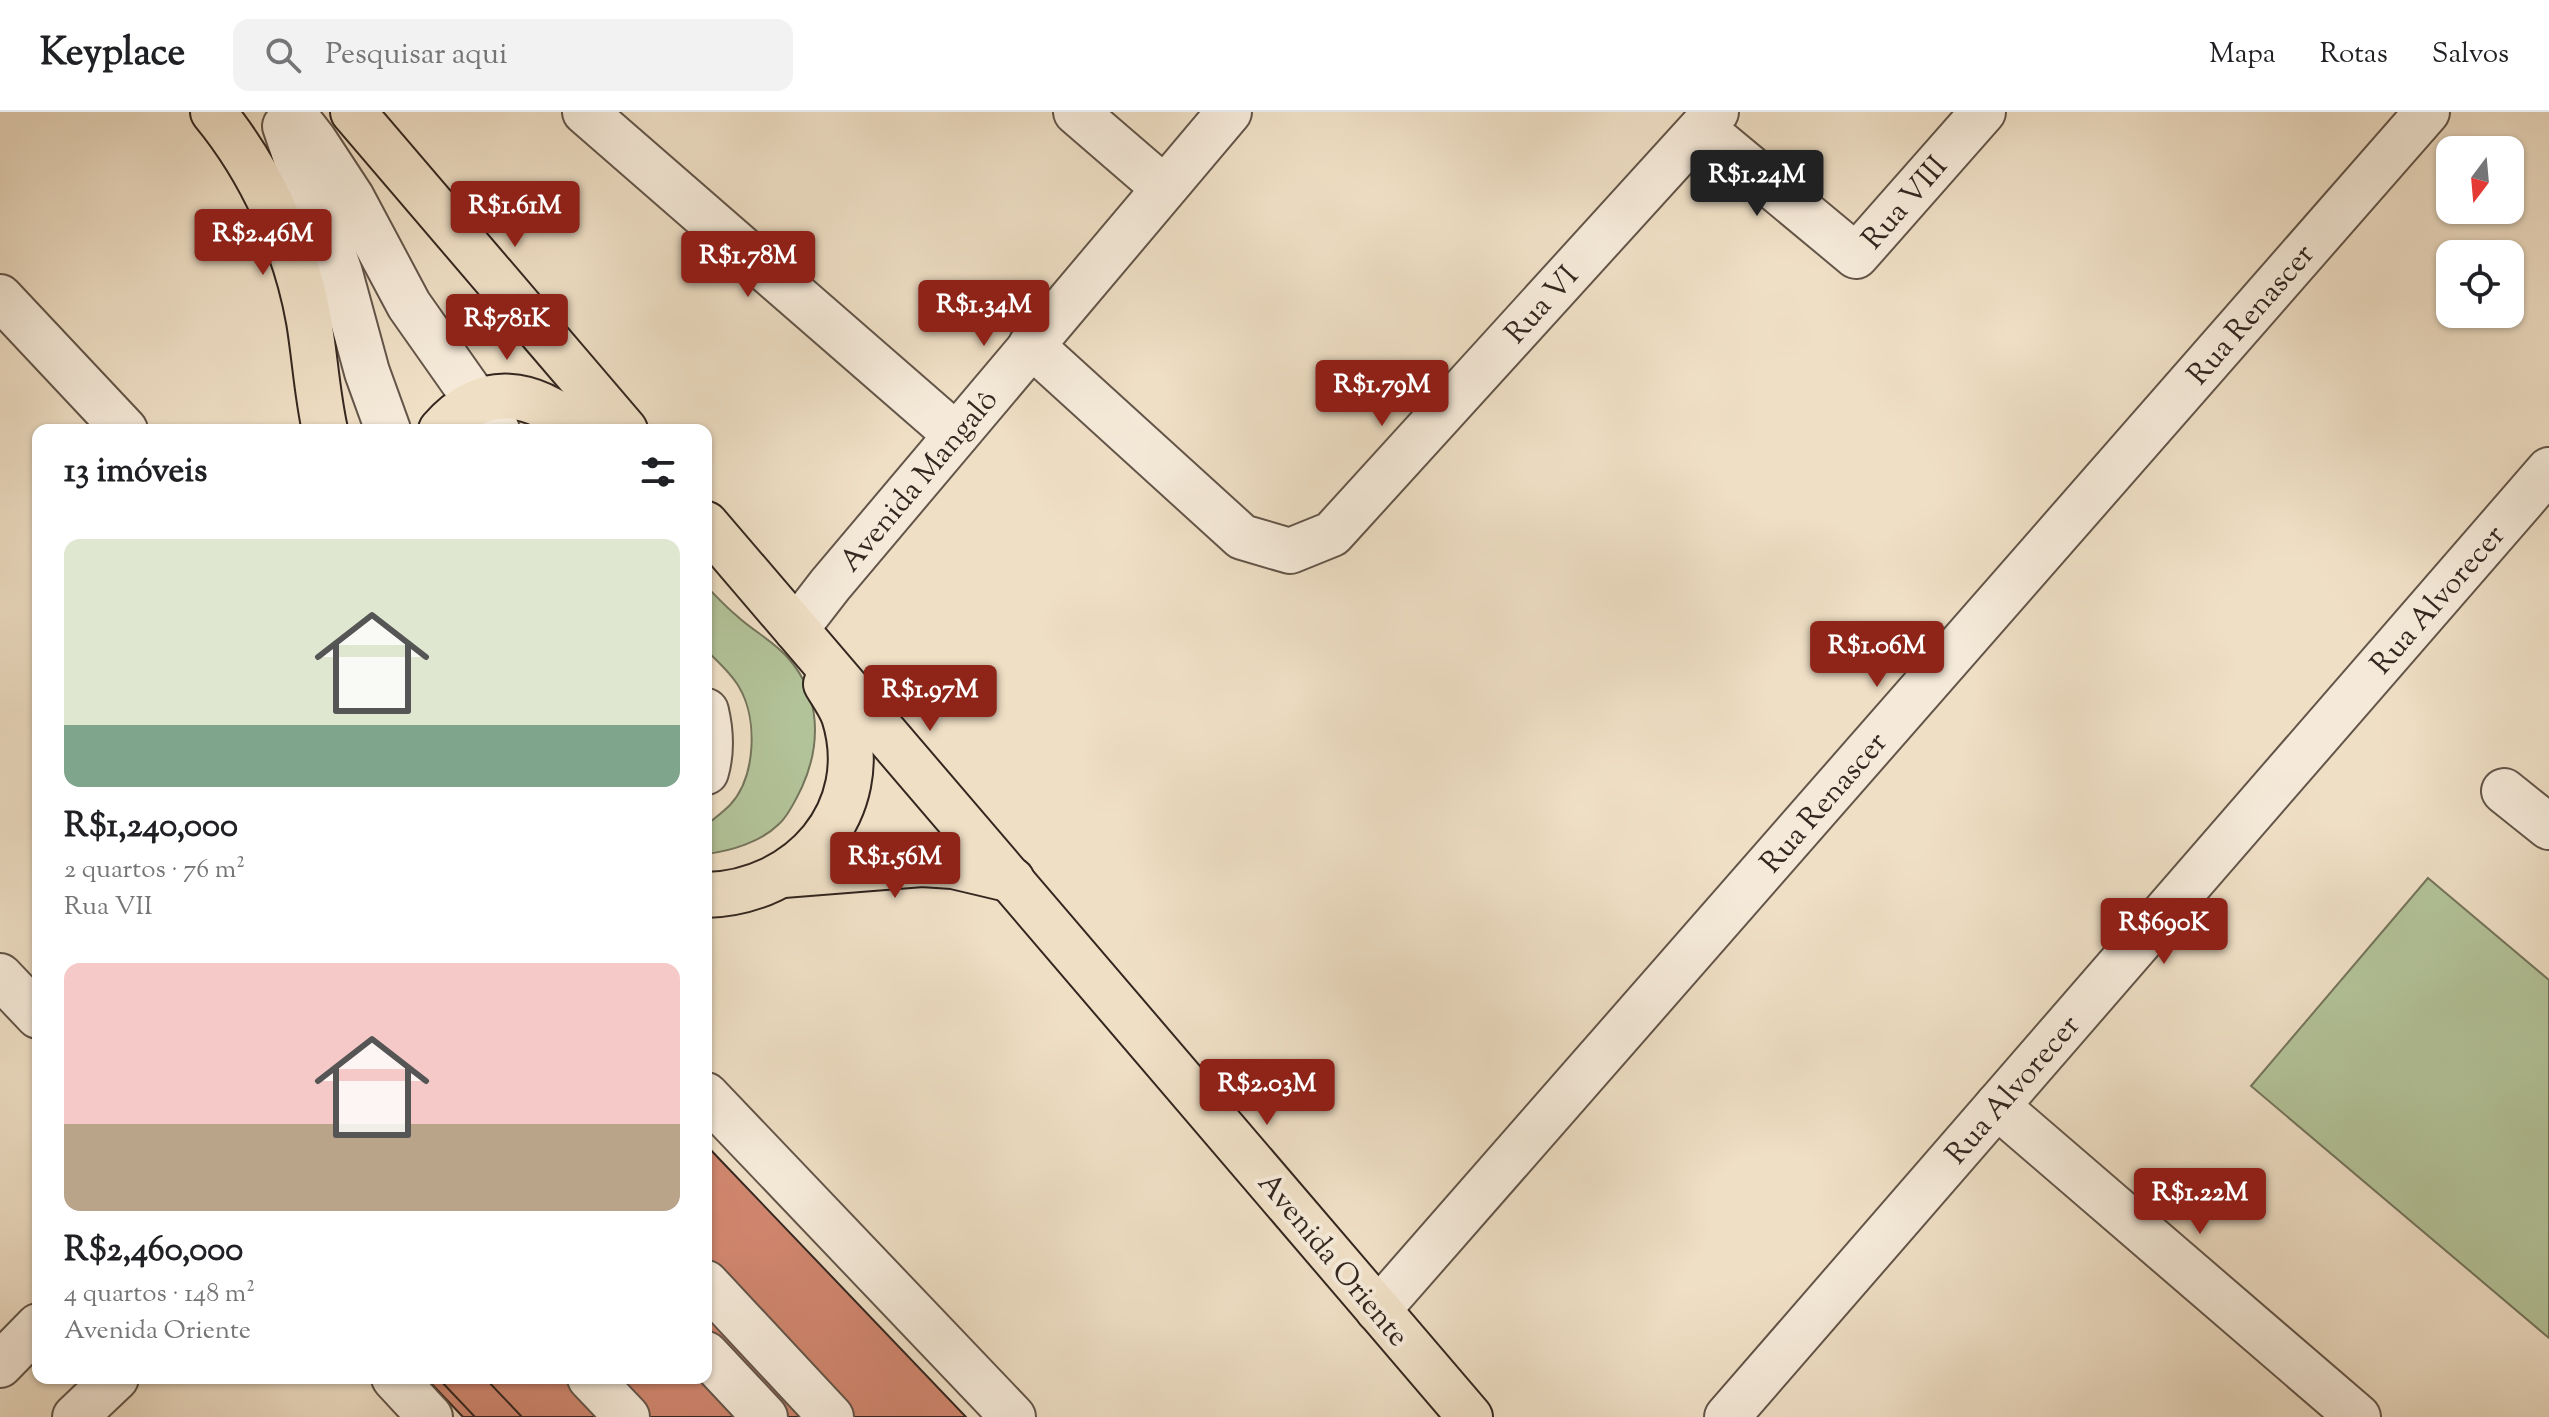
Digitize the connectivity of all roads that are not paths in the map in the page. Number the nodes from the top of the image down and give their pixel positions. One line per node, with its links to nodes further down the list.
1 (213, 112): 16 (main road)
2 (281, 112): 17 (street)
3 (292, 112): 14 (street)
4 (353, 112): 20 (main road)
5 (585, 112): 21 (street)
6 (1076, 112): 11 (street)
7 (1229, 112): 11 (street, Avenida Mangalô)
8 (1983, 112): 10 (street, Rua VIII)
9 (2427, 112): 37 (street, Rua Renascer)
10 (1709, 120): 13 (street, Rua VI)
11 (1164, 188): 13 (street, Avenida Mangalô)
12 (0, 297): 15 (street)
13 (1031, 345): 21 (street, Avenida Mangalô)
14 (487, 415): 18 (main road); 19 (main road)
15 (119, 424)
16 (324, 424)
17 (386, 424)
18 (446, 424)
19 (572, 424)
20 (620, 424)
21 (956, 435): 26 (street, Avenida Mangalô)
22 (2549, 470): 35 (street, Rua Alvorecer)
23 (712, 531): 25 (main road, Avenida Oriente)
24 (712, 566): 25 (main road)
25 (758, 584): 26 (main road, Avenida Oriente)
26 (796, 629): 29 (main road, Avenida Oriente); 30 (main road, Avenida Oriente)
27 (2504, 791): 28 (street)
28 (2549, 827)
29 (783, 875): 30 (main road, Avenida Oriente); 31 (main road, Avenida Oriente)
30 (1012, 880): 37 (main road, Avenida Oriente)
31 (712, 895)
32 (0, 976): 33 (street)
33 (32, 1010)
34 (712, 1101): 49 (street)
35 (1997, 1106): 51 (street, Rua Alvorecer); 52 (street)
36 (712, 1289): 48 (street)
37 (1378, 1310): 50 (main road, Avenida Oriente)
38 (32, 1332): 40 (street)
39 (712, 1360): 47 (street)
40 (0, 1365)
41 (110, 1384): 44 (street)
42 (400, 1384): 45 (street)
43 (596, 1384): 46 (street)
44 (75, 1417)
45 (430, 1417)
46 (627, 1417)
47 (765, 1417)
48 (831, 1417)
49 (1013, 1417)
50 (1470, 1417)
51 (1727, 1417)
52 (2358, 1417)

